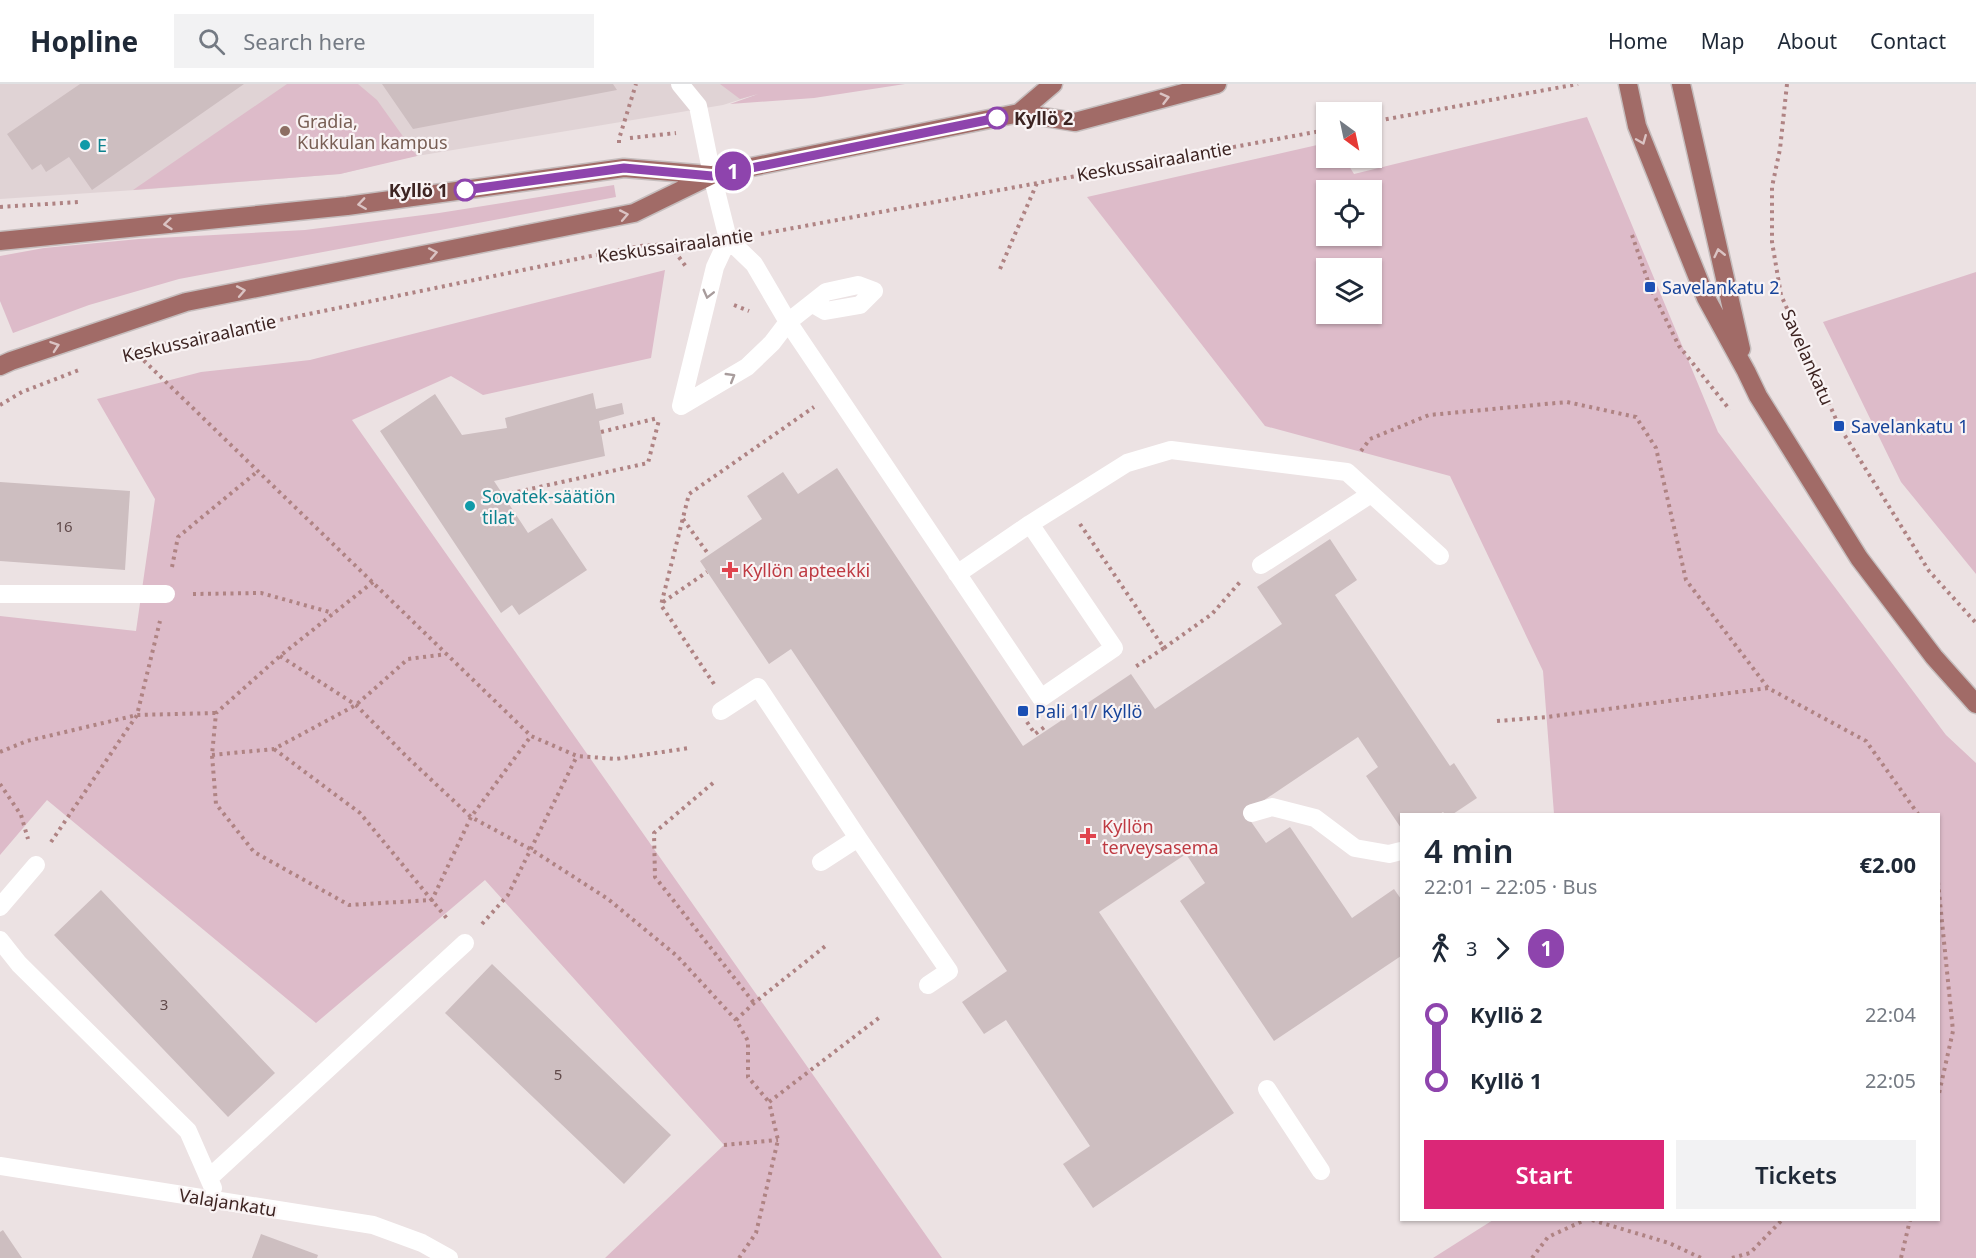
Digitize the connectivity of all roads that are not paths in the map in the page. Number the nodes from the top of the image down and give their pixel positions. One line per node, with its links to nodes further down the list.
1 (680, 84): 7 (street)
2 (1053, 84): 6 (main road, Keskussairaalantie)
3 (1217, 84): 6 (main road, Keskussairaalantie, one-way to 3)
4 (1628, 84): 13 (main road, one-way to 13)
5 (1681, 84): 13 (main road, one-way to 5)
6 (1019, 113): 7 (main road, Keskussairaalantie)
7 (712, 176): 8 (street); 9 (main road, Keskussairaalantie, one-way to 9); 12 (main road, Keskussairaalantie, one-way to 7)
8 (728, 238): 11 (street); 11 (street, one-way to 11)
9 (0, 241)
10 (813, 304): 11 (street)
11 (788, 322): 18 (street)
12 (0, 366)
13 (1746, 371): 21 (main road)
14 (1371, 494): 15 (street); 16 (street); 17 (street)
15 (1030, 524): 18 (street); 18 (street)
16 (1440, 556)
17 (1261, 566)
18 (957, 574)
19 (0, 594): 20 (street)
20 (166, 594)
21 (1976, 704)
22 (725, 709): 24 (street)
23 (1252, 813): 25 (street)
24 (858, 838): 26 (street); 31 (street)
25 (1400, 851)
26 (821, 862)
27 (36, 866): 28 (street)
28 (0, 908)
29 (0, 940): 35 (street)
30 (465, 943): 35 (street)
31 (928, 985)
32 (1267, 1089): 34 (street)
33 (0, 1166): 36 (street, Valajankatu)
34 (1321, 1171)
35 (209, 1178): 36 (street)
36 (219, 1201): 37 (street, Valajankatu)
37 (449, 1258)

